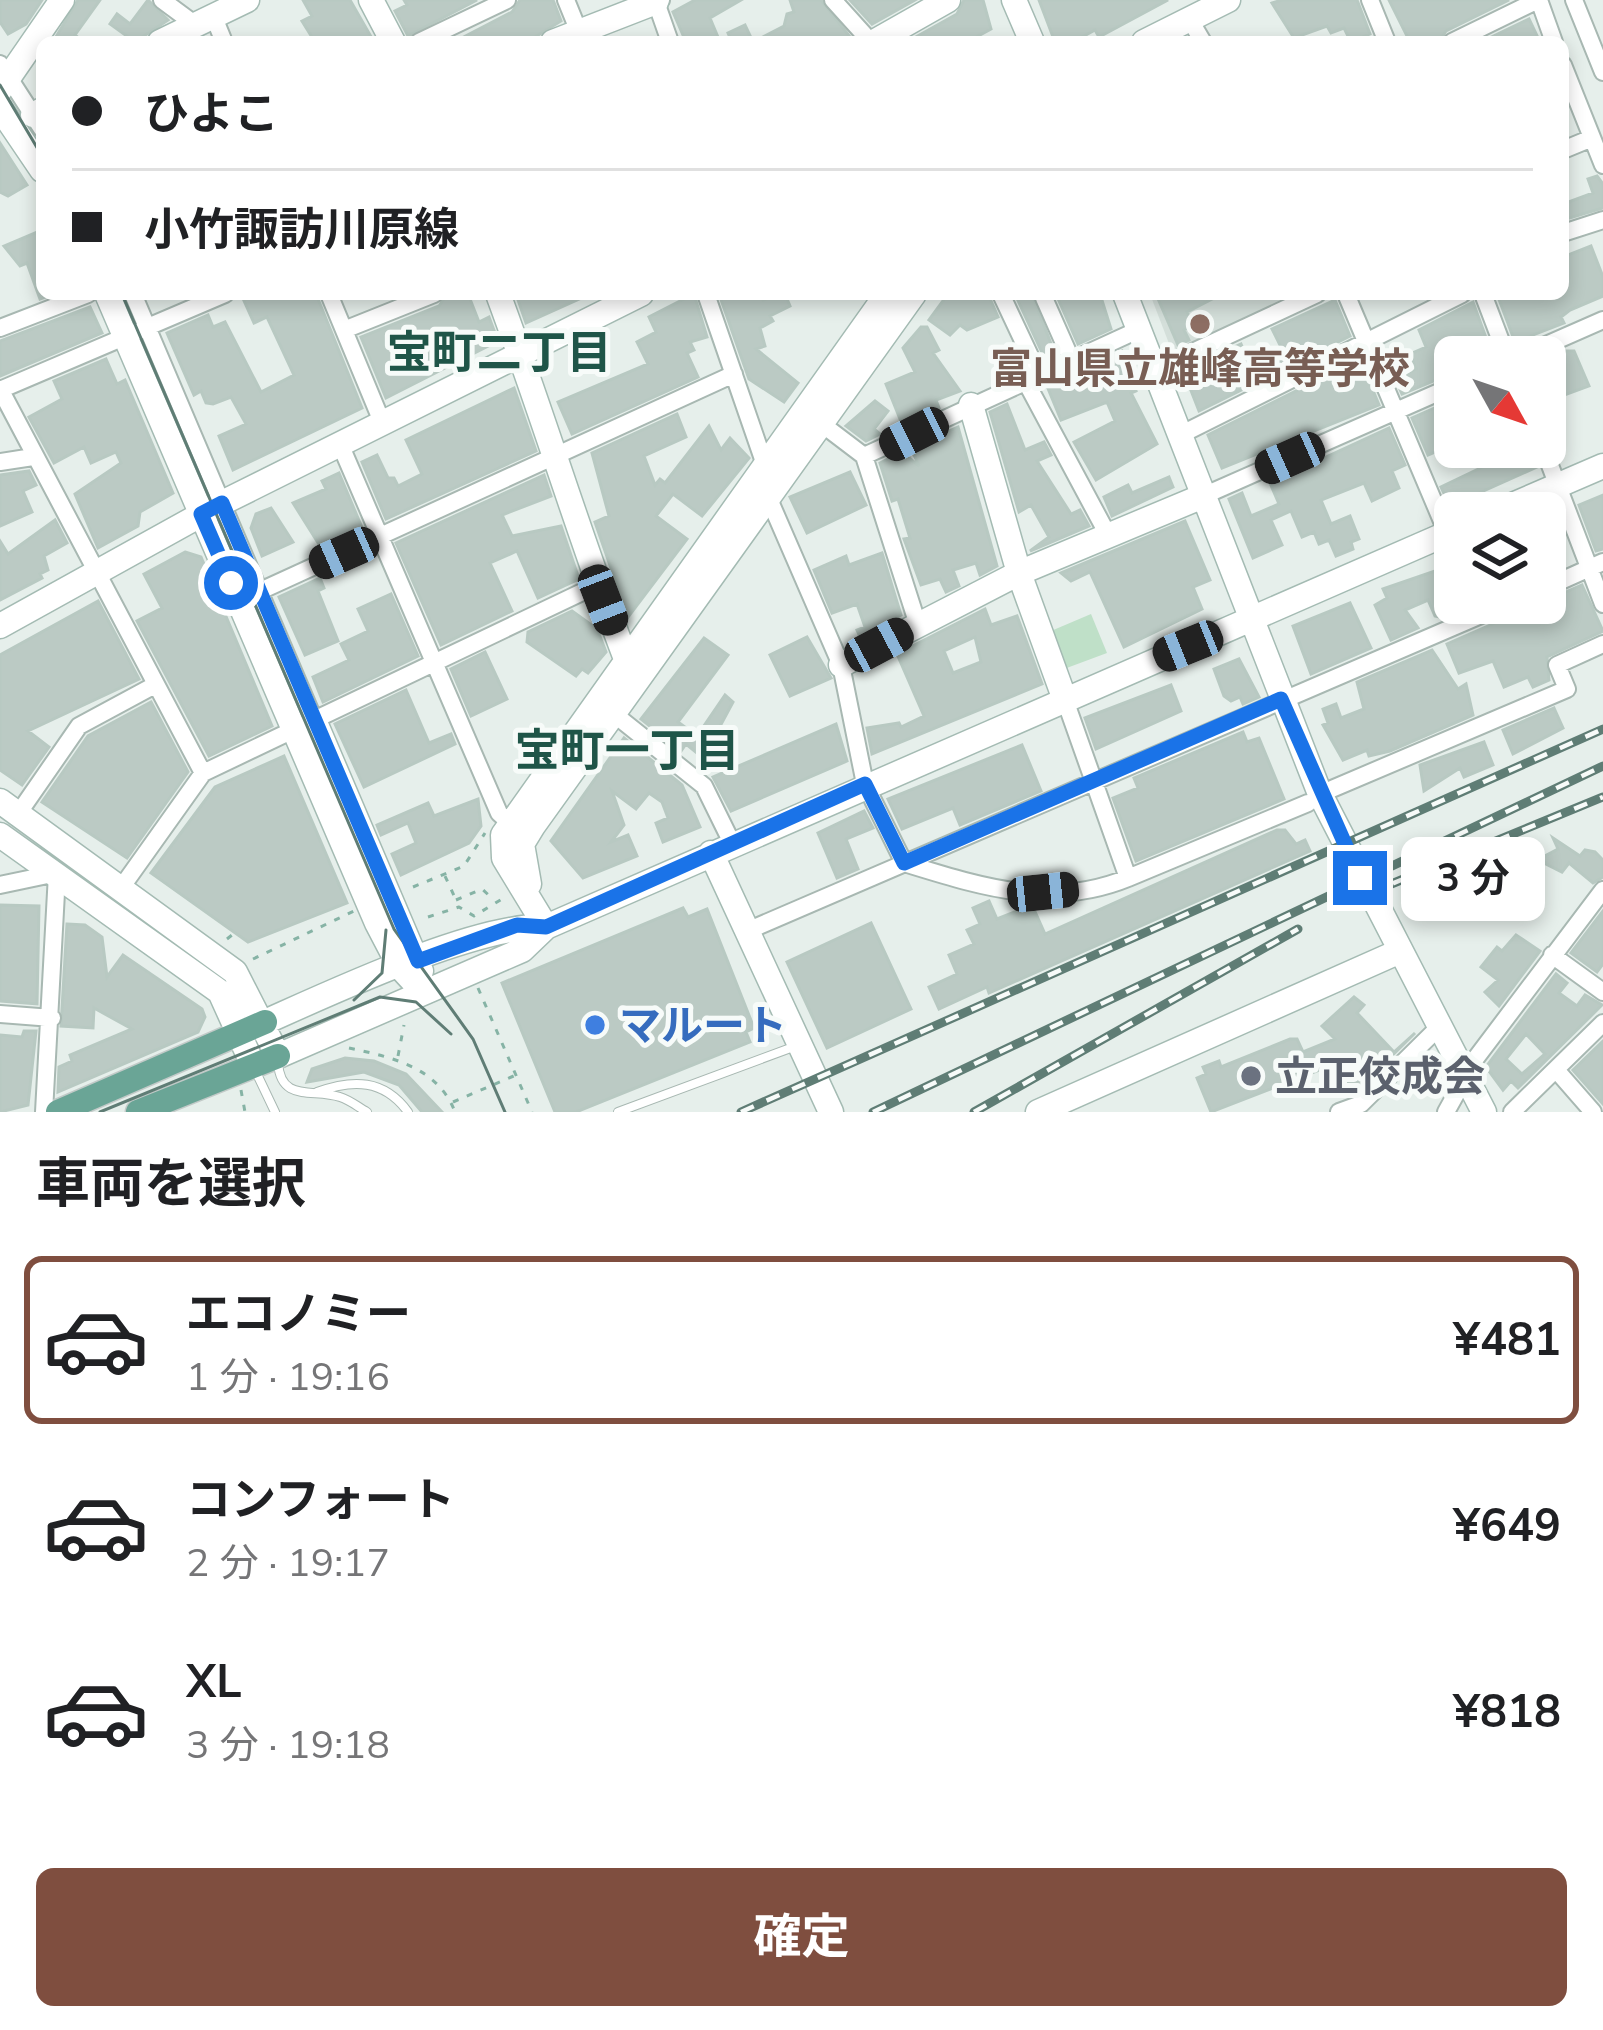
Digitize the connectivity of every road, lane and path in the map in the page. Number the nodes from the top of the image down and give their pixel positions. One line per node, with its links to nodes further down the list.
1 (62, 0): 31 (street)
2 (162, 0): 15 (street)
3 (247, 0): 15 (street)
4 (371, 0): 19 (street)
5 (507, 0): 20 (street)
6 (566, 0): 21 (street)
7 (833, 0): 24 (street)
8 (948, 0): 25 (street)
9 (1015, 0): 26 (street)
10 (1228, 0): 16 (street)
11 (1370, 0): 27 (street)
12 (1538, 0): 28 (street); 29 (street)
13 (1574, 0): 30 (street)
14 (659, 1): 22 (street); 23 (street)
15 (203, 19): 17 (street); 18 (street)
16 (1196, 31)
17 (171, 36)
18 (219, 36)
19 (390, 36)
20 (432, 36)
21 (580, 36)
22 (582, 36)
23 (668, 36)
24 (867, 36)
25 (884, 36)
26 (1029, 36)
27 (1385, 36)
28 (1464, 36)
29 (1552, 36)
30 (1603, 72)
31 (3, 77): 34 (street)
32 (1569, 85): 35 (street)
33 (0, 108): 37 (street)
34 (36, 115)
35 (1592, 139): 36 (street); 38 (street)
36 (1569, 148)
37 (36, 161)
38 (1603, 165)
39 (1603, 220): 40 (street)
40 (1569, 231)
41 (72, 300): 60 (street)
42 (112, 300): 61 (street)
43 (133, 300): 61 (street)
44 (210, 300): 61 (street)
45 (332, 300): 62 (street)
46 (419, 300): 62 (street)
47 (500, 300): 67 (street)
48 (629, 300): 67 (street)
49 (708, 300): 70 (street)
50 (883, 300): 76 (street)
51 (909, 300): 76 (street)
52 (1002, 300): 71 (street)
53 (1045, 300): 68 (street)
54 (1127, 300): 63 (street)
55 (1305, 300): 69 (street)
56 (1348, 300): 66 (street)
57 (1450, 300): 66 (street)
58 (1485, 300): 64 (street)
59 (1603, 320): 65 (street)
60 (0, 328)
61 (135, 330): 72 (street); 92 (street)
62 (344, 330): 77 (street)
63 (1138, 330): 68 (street); 69 (street)
64 (1499, 336)
65 (1566, 336)
66 (1366, 342): 75 (street); 78 (street)
67 (520, 357): 77 (street); 80 (street)
68 (1071, 359): 71 (street)
69 (1154, 370): 78 (street)
70 (734, 374): 80 (street); 84 (street)
71 (1032, 378): 74 (street); 94 (street)
72 (0, 389): 82 (street)
73 (1434, 394): 75 (street)
74 (971, 406): 81 (street); 98 (street)
75 (1396, 411): 89 (street); 90 (street)
76 (812, 417): 81 (street); 84 (street); 91 (street)
77 (382, 422): 79 (street)
78 (1180, 435): 90 (street)
79 (340, 444): 92 (street); 93 (street)
80 (558, 453): 93 (street); 100 (street)
81 (864, 455): 105 (street)
82 (33, 457): 83 (street); 97 (street)
83 (0, 462)
84 (765, 465): 91 (street); 109 (street)
85 (1603, 466): 87 (street)
86 (1551, 468): 87 (street)
87 (1558, 486): 88 (street); 96 (street)
88 (1544, 492)
89 (1434, 495)
90 (1203, 496): 94 (street); 103 (street)
91 (769, 499): 109 (street); 110 (street)
92 (212, 509): 97 (street); 101 (street); 115 (street)
93 (383, 535): 101 (street); 108 (street)
94 (1108, 535): 98 (street)
95 (1434, 539): 103 (street)
96 (1596, 565): 99 (street); 102 (street)
97 (98, 573): 106 (street); 111 (street)
98 (1019, 573): 105 (street); 113 (street)
99 (1566, 579)
100 (598, 585): 108 (street); 109 (street)
101 (258, 592): 115 (street)
102 (1603, 604)
103 (1253, 618): 112 (street); 113 (street)
104 (1459, 624): 112 (street)
105 (918, 625): 110 (street)
106 (0, 626)
107 (1603, 644): 119 (street)
108 (438, 662): 115 (street); 121 (street)
109 (635, 665): 114 (street)
110 (841, 665): 117 (street)
111 (155, 685): 116 (street); 120 (street)
112 (1281, 699): 118 (street); 119 (street)
113 (1065, 700): 117 (street); 118 (street)
114 (604, 707): 121 (street); 123 (street); 132 (street)
115 (304, 725): 116 (street); 145 (street)
116 (203, 773): 130 (street)
117 (865, 784): 123 (street); 125 (street)
118 (1095, 793): 125 (street); 127 (street)
119 (1314, 798): 127 (street); 142 (street)
120 (9, 808): 124 (street)
121 (501, 822): 126 (path); 132 (street)
122 (0, 835): 124 (street)
123 (721, 848): 140 (street); 141 (street)
124 (65, 863): 128 (street); 130 (street); 151 (street); 153 (street)
125 (904, 863): 127 (street); 141 (street)
126 (444, 876): 129 (path); 133 (path)
127 (1128, 878)
128 (6, 886)
129 (413, 887)
130 (121, 889): 153 (street)
131 (1603, 890): 143 (street)
132 (521, 893): 134 (path); 140 (street)
133 (456, 900): 134 (path); 136 (path)
134 (495, 902): 136 (path)
135 (341, 905): 138 (path)
136 (459, 908): 139 (path)
137 (357, 910): 138 (path)
138 (345, 915): 144 (path)
139 (428, 917)
140 (546, 927): 145 (street); 147 (street)
141 (747, 931): 155 (street)
142 (1398, 952): 154 (street); 176 (street)
143 (1552, 955): 148 (street); 162 (street)
144 (253, 959)
145 (409, 964): 147 (street); 153 (street)
146 (478, 988): 160 (path)
147 (423, 992): 157 (street)
148 (1603, 992)
149 (0, 1014): 151 (street)
150 (407, 1017): 158 (path)
151 (52, 1018): 165 (street)
152 (1603, 1023): 159 (street)
153 (253, 1027): 157 (street); 161 (street); 166 (main road)
154 (1439, 1027): 162 (street); 177 (street)
155 (800, 1045): 174 (lane); 175 (street)
156 (340, 1046): 158 (path)
157 (278, 1056): 161 (main road); 163 (lane)
158 (398, 1058): 164 (path)
159 (1558, 1072): 180 (street); 181 (street)
160 (516, 1075): 164 (path); 173 (path)
161 (246, 1076): 167 (main road); 168 (path); 169 (lane)
162 (1467, 1078): 178 (street); 179 (street)
163 (316, 1092): 170 (lane); 171 (lane)
164 (452, 1103): 172 (path)
165 (44, 1112)
166 (58, 1112)
167 (139, 1112)
168 (245, 1112)
169 (275, 1112)
170 (367, 1112)
171 (408, 1112)
172 (455, 1112)
173 (532, 1112)
174 (618, 1112)
175 (831, 1112)
176 (1037, 1112)
177 (1339, 1112)
178 (1446, 1112)
179 (1484, 1112)
180 (1512, 1112)
181 (1593, 1112)

